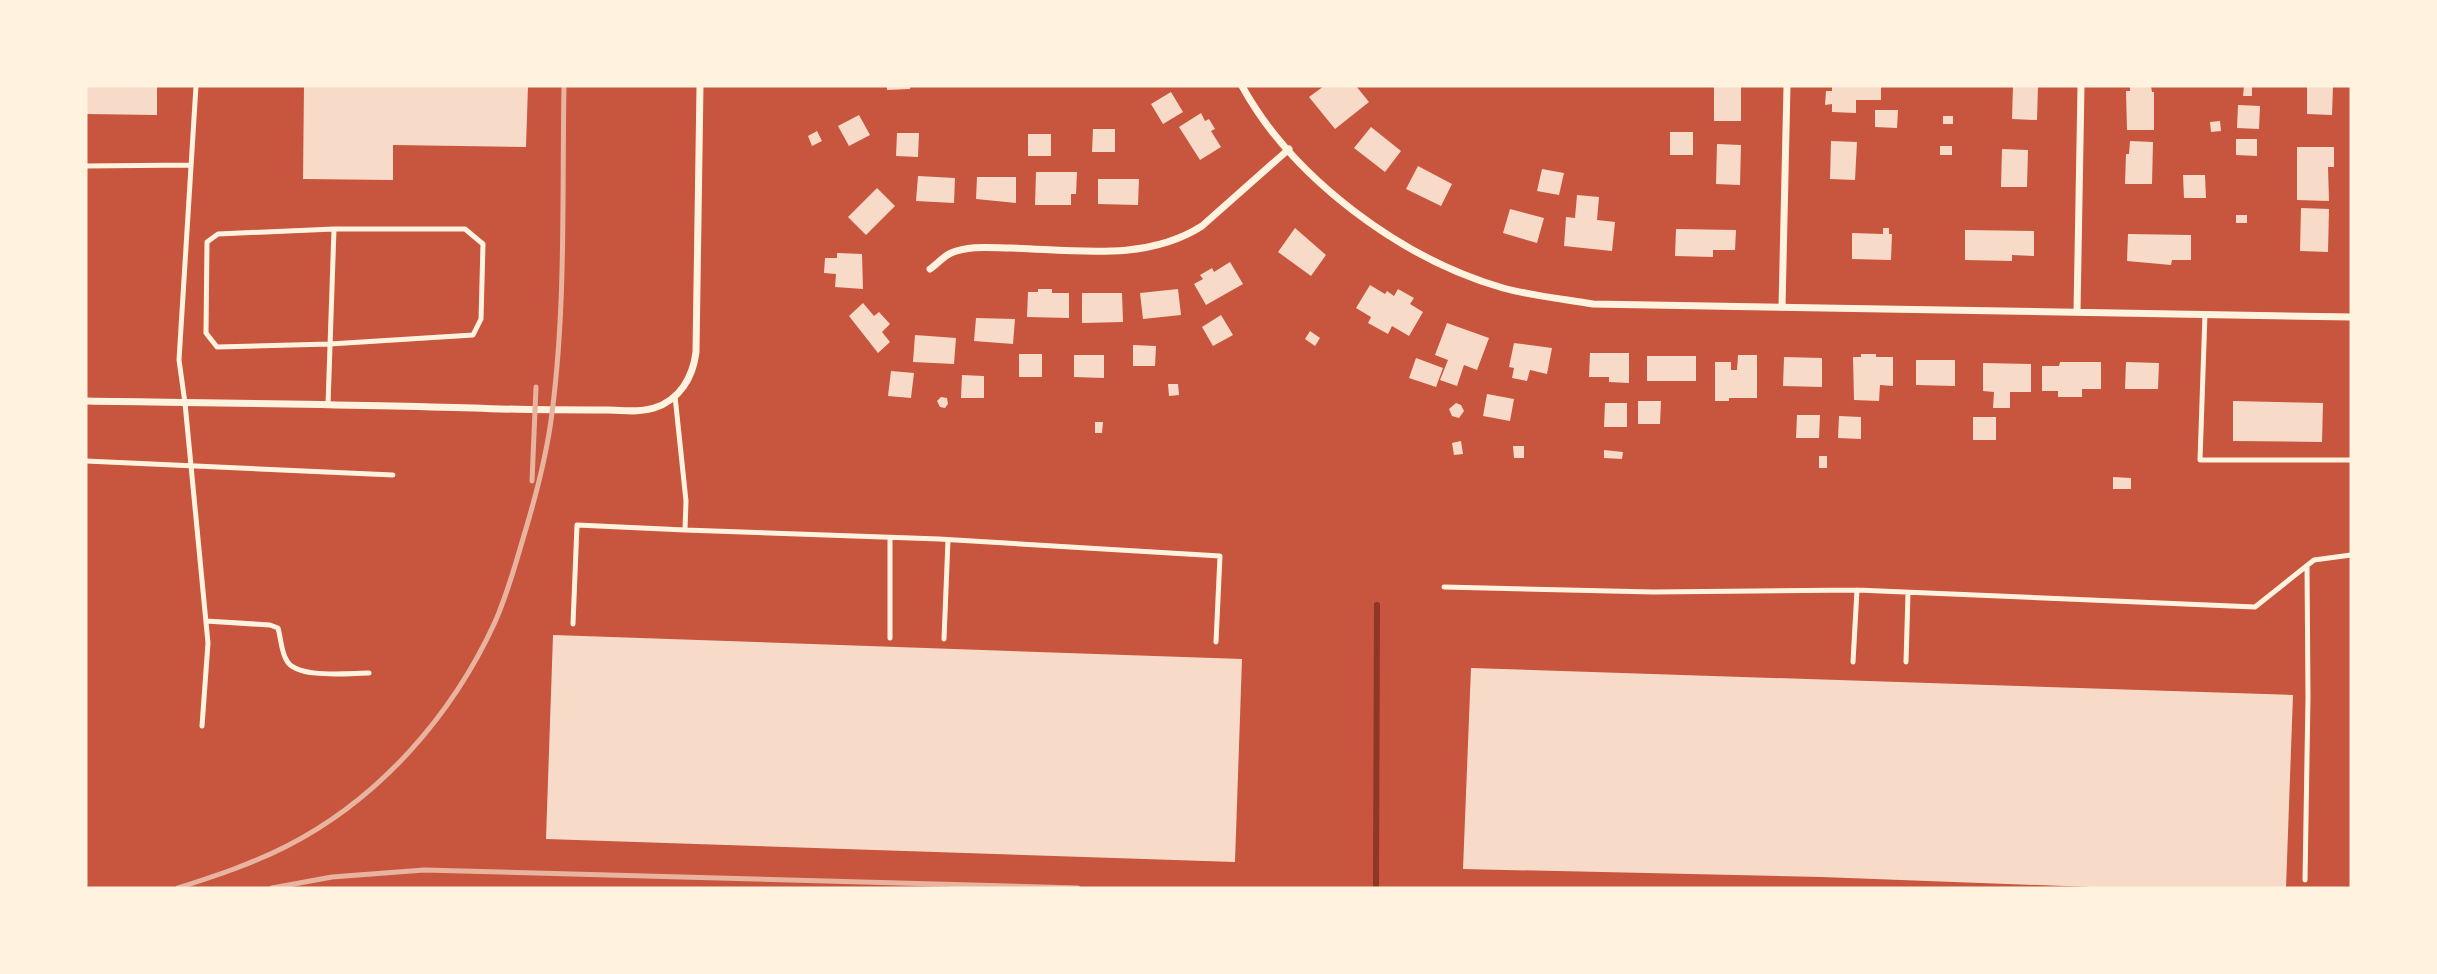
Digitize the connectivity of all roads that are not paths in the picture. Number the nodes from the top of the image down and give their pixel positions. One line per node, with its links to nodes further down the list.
1 (196, 86): 7 (lane)
2 (700, 86): 16 (street)
3 (1242, 86): 6 (street)
4 (1787, 86): 11 (street)
5 (2081, 86): 12 (street)
6 (1289, 149): 10 (street); 11 (street)
7 (191, 165): 8 (lane); 18 (lane)
8 (86, 166)
9 (334, 229): 15 (lane); 15 (lane); 15 (lane)
10 (930, 269)
11 (1782, 307): 12 (street)
12 (2077, 312): 13 (street)
13 (2205, 314): 14 (street); 20 (lane)
14 (2351, 317)
15 (330, 344): 19 (lane)
16 (675, 396): 19 (street); 24 (lane)
17 (86, 401): 18 (street)
18 (186, 402): 19 (street); 22 (lane)
19 (328, 405)
20 (2351, 460)
21 (86, 461): 22 (lane)
22 (191, 467): 23 (lane); 32 (lane)
23 (393, 475)
24 (685, 530): 25 (lane); 33 (lane)
25 (890, 538): 26 (lane); 34 (lane)
26 (948, 540): 35 (lane); 36 (lane)
27 (2351, 555): 28 (lane)
28 (2307, 566): 31 (lane); 41 (lane)
29 (1444, 587): 30 (lane)
30 (1857, 590): 31 (lane); 37 (lane)
31 (1908, 593): 38 (lane)
32 (206, 621): 39 (lane); 40 (lane)
33 (573, 624)
34 (890, 638)
35 (944, 639)
36 (1216, 642)
37 (1853, 662)
38 (1906, 662)
39 (369, 673)
40 (202, 726)
41 (2305, 880)

